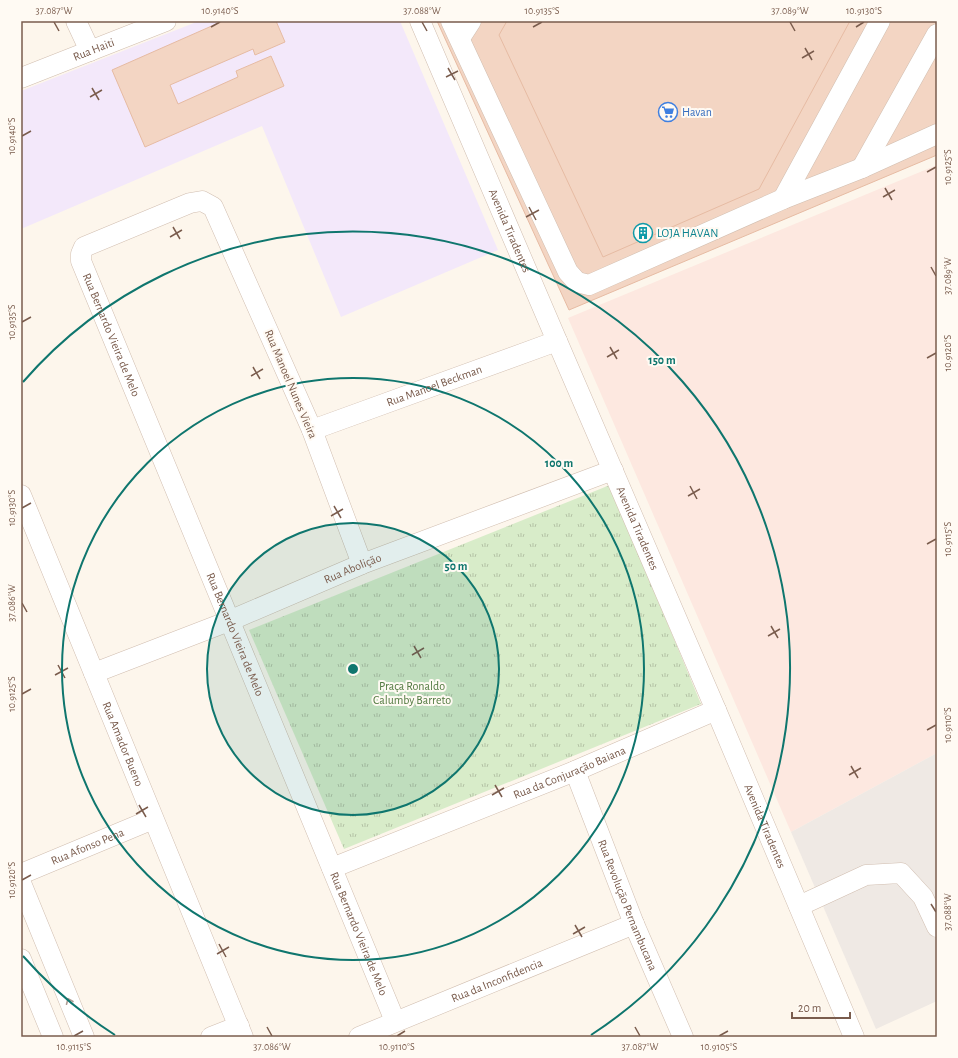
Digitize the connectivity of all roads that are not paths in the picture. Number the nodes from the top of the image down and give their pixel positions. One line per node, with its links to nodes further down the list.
1 (76, 21): 8 (street)
2 (166, 21): 8 (street, Rua Haiti)
3 (420, 21): 14 (street, Avenida Tiradentes)
4 (471, 21): 6 (street)
5 (880, 21): 12 (street)
6 (456, 30): 12 (street)
7 (937, 34): 11 (street)
8 (90, 51): 9 (street, Rua Haiti)
9 (21, 78)
10 (937, 134): 11 (street)
11 (862, 168): 12 (street)
12 (783, 199)
13 (84, 247): 15 (street, Rua Manoel Nunes Vieira); 19 (street, Rua Bernardo Vieira de Melo)
14 (557, 341): 15 (street, Rua Manoel Beckman); 16 (street, Avenida Tiradentes)
15 (312, 430): 18 (street, Rua Manoel Nunes Vieira)
16 (613, 470): 18 (street, Rua Abolição); 21 (street, Avenida Tiradentes)
17 (21, 495): 20 (street, Rua Amador Bueno)
18 (362, 564): 19 (street, Rua Abolição)
19 (229, 621): 20 (street, Rua Abolição); 24 (street, Rua Bernardo Vieira de Melo)
20 (94, 673): 23 (street, Rua Amador Bueno)
21 (716, 710): 22 (street, Rua da Conjuração Baiana); 27 (street, Avenida Tiradentes)
22 (575, 771): 24 (street, Rua da Conjuração Baiana); 28 (street, Rua Revolução Pernambucana)
23 (153, 819): 25 (street, Rua Afonso Pena); 32 (street, Rua Amador Bueno)
24 (332, 868): 31 (street, Rua Bernardo Vieira de Melo)
25 (21, 874)
26 (21, 882): 34 (street, one-way to 26)
27 (799, 906): 29 (street); 38 (street, Avenida Tiradentes)
28 (634, 924): 31 (street, Rua da Inconfidencia); 37 (street, Rua Revolução Pernambucana)
29 (937, 927)
30 (21, 959): 33 (street)
31 (395, 1021): 36 (street, Rua da Inconfidencia)
32 (241, 1032): 35 (street)
33 (54, 1037)
34 (84, 1037)
35 (211, 1037)
36 (359, 1037)
37 (683, 1037)
38 (854, 1037)

